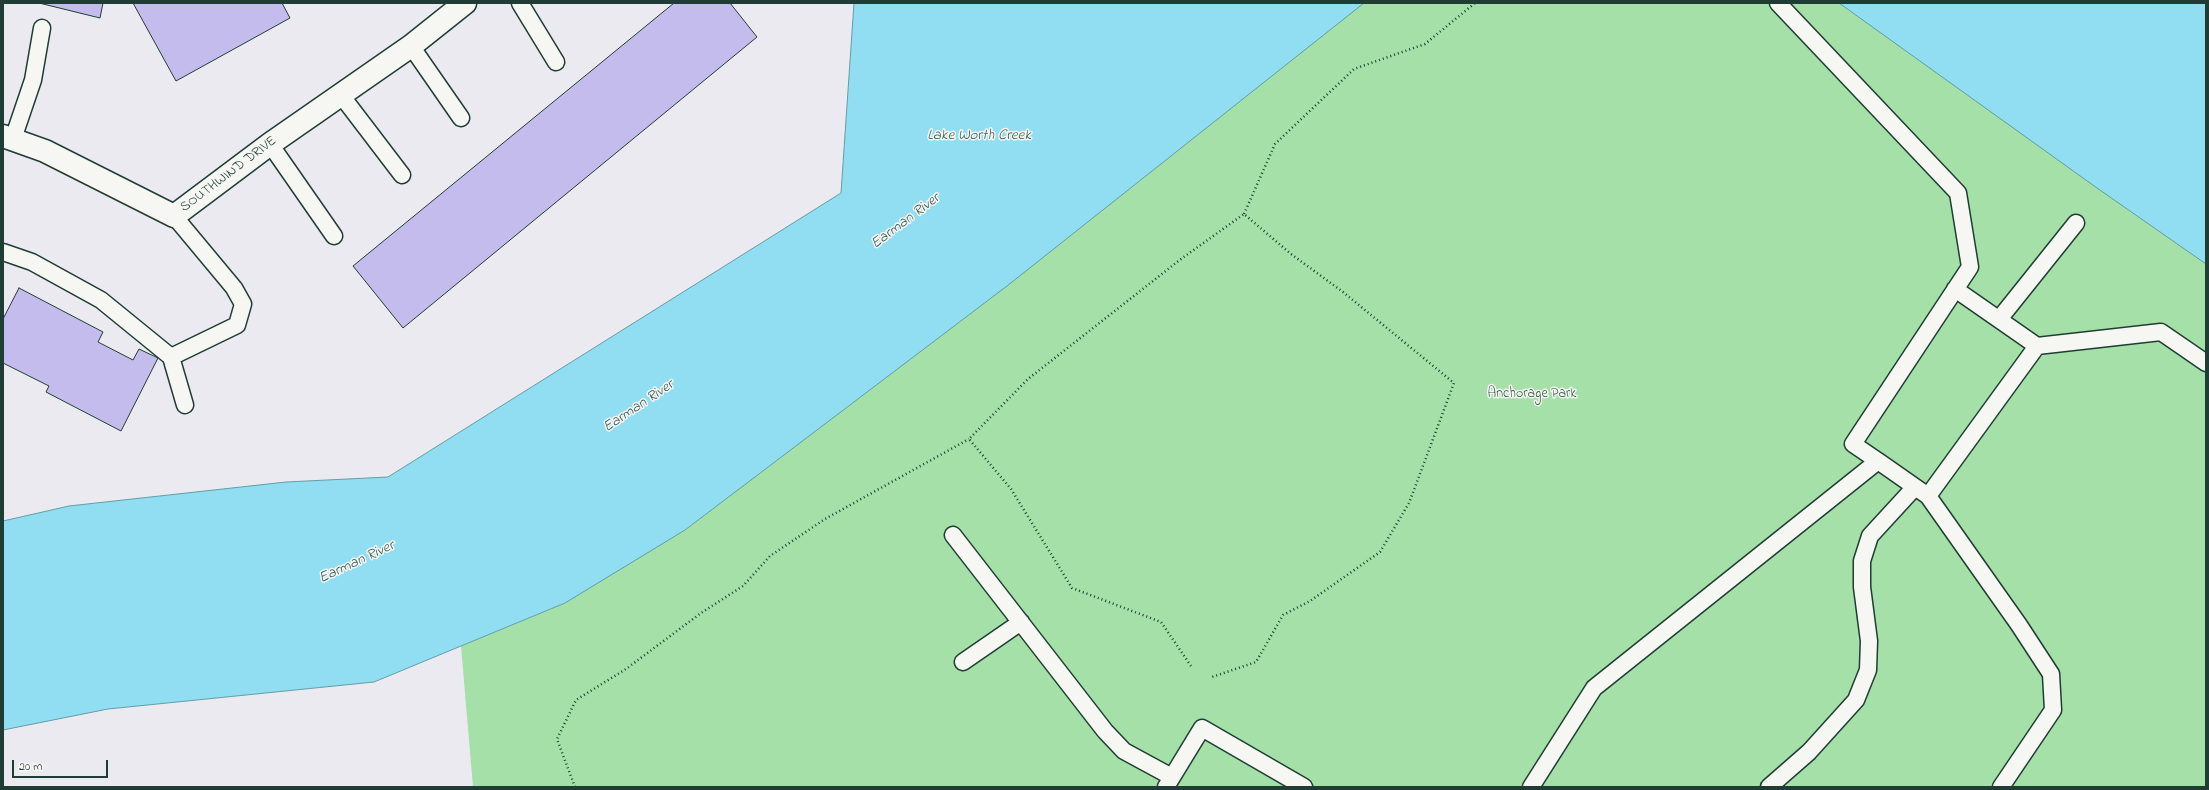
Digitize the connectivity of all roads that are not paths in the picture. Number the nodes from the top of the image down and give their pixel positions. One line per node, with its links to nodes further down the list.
1 (465, 3): 5 (street, SOUTHWIND DRIVE)
2 (520, 3): 6 (lane)
3 (1778, 3): 16 (lane)
4 (42, 28): 9 (lane)
5 (411, 46): 7 (street, SOUTHWIND DRIVE); 8 (lane)
6 (556, 62)
7 (341, 95): 10 (street, SOUTHWIND DRIVE); 11 (lane)
8 (461, 118)
9 (8, 138): 12 (street, SOUTHWIND DRIVE)
10 (270, 144): 12 (street, SOUTHWIND DRIVE); 14 (lane)
11 (402, 175)
12 (174, 216): 19 (lane)
13 (2076, 223): 17 (lane)
14 (334, 236)
15 (3, 252): 19 (lane)
16 (1955, 290): 17 (lane); 22 (lane)
17 (2000, 318): 18 (lane)
18 (2037, 346): 20 (lane); 24 (lane)
19 (171, 357): 21 (lane)
20 (2206, 363)
21 (185, 405)
22 (1878, 461): 23 (lane); 30 (lane)
23 (1915, 487): 24 (lane); 31 (lane)
24 (1928, 496): 32 (lane)
25 (953, 535): 26 (lane)
26 (1021, 622): 27 (lane); 28 (lane)
27 (963, 662)
28 (1169, 782): 29 (lane)
29 (1304, 787)
30 (1531, 787)
31 (1769, 787)
32 (2001, 787)

